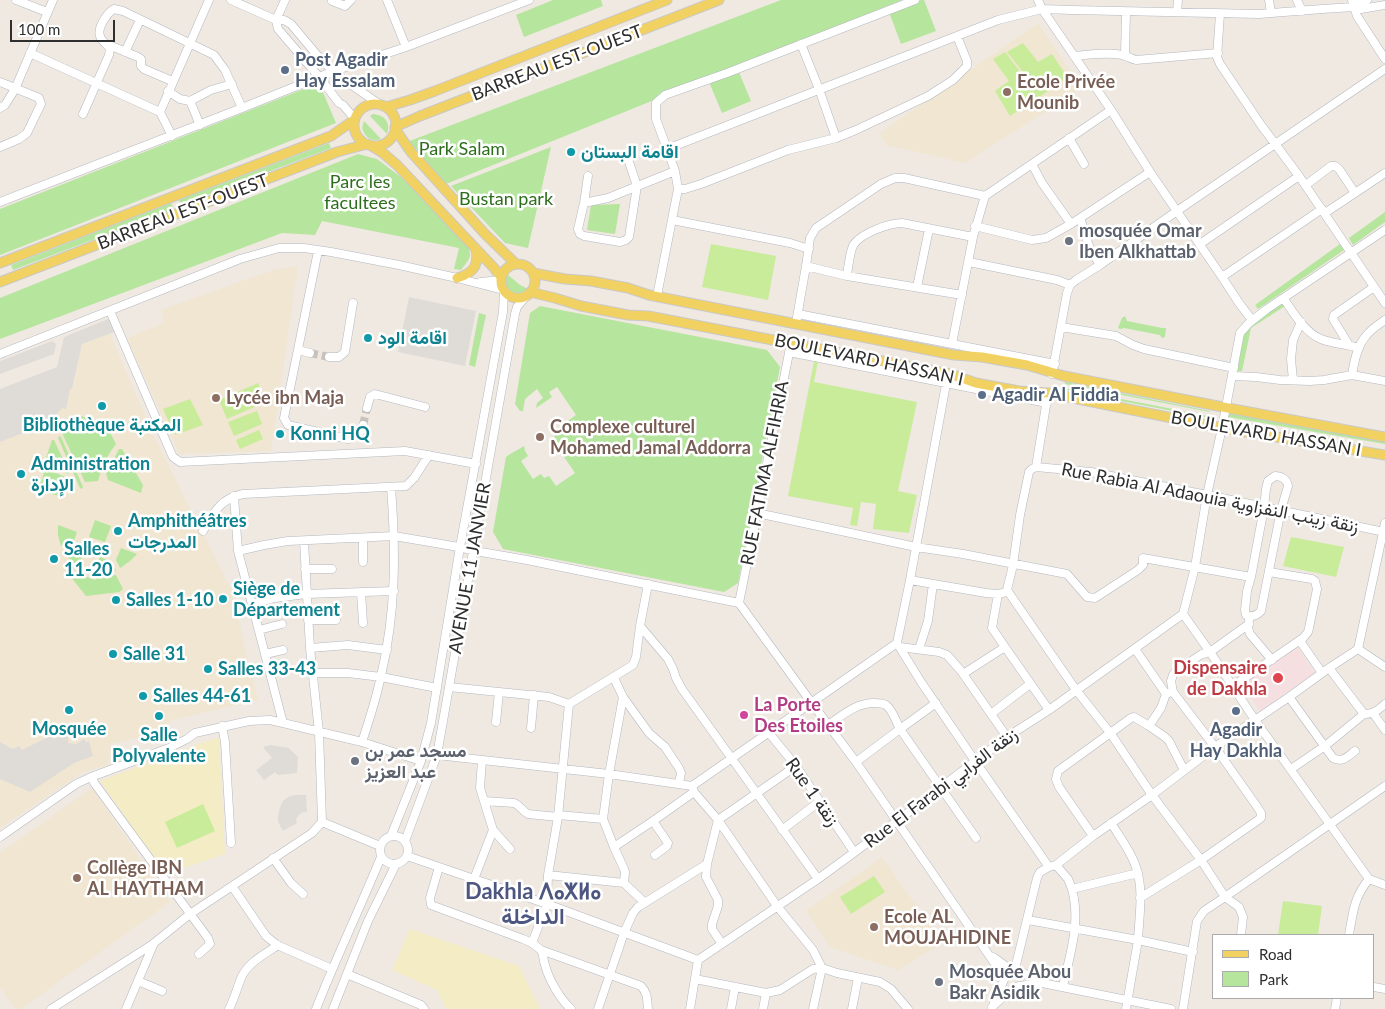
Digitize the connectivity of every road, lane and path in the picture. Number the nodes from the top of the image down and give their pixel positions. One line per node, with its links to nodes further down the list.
1 (16, 0): 23 (street)
2 (52, 0): 23 (street)
3 (209, 0): 31 (street)
4 (230, 0): 29 (street)
5 (285, 0): 29 (street)
6 (351, 0): 17 (street)
7 (387, 0): 34 (street)
8 (528, 0): 34 (street)
9 (667, 0): 52 (main road, BARREAU EST-OUEST)
10 (719, 0): 60 (main road, BARREAU EST-OUEST)
11 (915, 0): 32 (street)
12 (1038, 0): 21 (street)
13 (1178, 0): 25 (street)
14 (1269, 0): 26 (street)
15 (1297, 0): 22 (street)
16 (1367, 0): 19 (street)
17 (332, 1)
18 (1328, 4): 19 (street); 22 (street)
19 (1353, 4): 20 (street); 40 (street)
20 (1385, 5)
21 (1042, 9): 24 (street); 30 (street); 38 (street)
22 (1302, 11): 26 (street)
23 (47, 12): 36 (street)
24 (1126, 12): 25 (street); 39 (street)
25 (1177, 12): 27 (street)
26 (1271, 13): 27 (street)
27 (1220, 14): 37 (street)
28 (140, 20): 31 (street); 33 (street); 35 (street)
29 (276, 20): 42 (street); 43 (street)
30 (958, 36): 49 (street); 62 (street)
31 (190, 43): 44 (street); 47 (street)
32 (801, 44): 49 (street); 67 (street)
33 (108, 46): 35 (street); 46 (street)
34 (406, 47): 42 (street)
35 (125, 52): 44 (street)
36 (30, 53): 46 (street); 48 (street)
37 (1218, 53): 39 (street); 65 (street)
38 (1074, 56): 39 (street); 55 (street)
39 (1125, 56)
40 (1385, 59)
41 (1385, 69): 65 (street)
42 (334, 71): 43 (street); 52 (street)
43 (320, 78): 54 (street); 58 (street)
44 (172, 81): 50 (street)
45 (0, 82): 48 (street)
46 (97, 84): 56 (street); 57 (street)
47 (232, 84): 51 (street); 54 (street)
48 (15, 89): 53 (street); 66 (street)
49 (819, 89): 62 (street); 67 (street)
50 (168, 91): 51 (street); 56 (street)
51 (190, 101): 59 (street)
52 (382, 105): 58 (main road); 60 (main road)
53 (0, 108)
54 (242, 108): 59 (street)
55 (1111, 110): 63 (street); 72 (street)
56 (160, 112): 61 (street)
57 (83, 114)
58 (354, 119): 64 (main road); 98 (main road, BARREAU EST-OUEST)
59 (200, 125): 61 (street)
60 (395, 128): 64 (main road); 99 (main road)
61 (172, 136): 81 (street)
62 (836, 138): 78 (street)
63 (1069, 138): 69 (street); 70 (street)
64 (369, 144): 93 (main road); 107 (main road, BARREAU EST-OUEST)
65 (1276, 144): 75 (street); 83 (street)
66 (0, 147)
67 (667, 148): 71 (street)
68 (628, 160): 77 (street)
69 (1032, 164): 80 (street); 87 (street)
70 (1084, 164)
71 (675, 171): 77 (street); 78 (street)
72 (1150, 172): 83 (street); 85 (street)
73 (1385, 173): 79 (street)
74 (588, 176): 82 (street)
75 (1300, 176): 76 (street); 92 (street)
76 (1306, 185): 79 (street); 84 (street)
77 (637, 186): 82 (street); 82 (street)
78 (678, 189): 86 (street)
79 (1355, 192): 84 (street)
80 (984, 196): 88 (street); 94 (street)
81 (0, 202)
82 (584, 203)
83 (1177, 211): 92 (street); 100 (street)
84 (1323, 211): 96 (street); 104 (street)
85 (1080, 218): 87 (street); 100 (street)
86 (672, 220): 94 (street); 115 (street)
87 (1071, 224): 88 (street)
88 (975, 226): 91 (street)
89 (929, 229): 91 (street); 103 (street); 110 (street)
90 (1385, 230): 96 (street)
91 (973, 237): 97 (street)
92 (1200, 244): 104 (street)
93 (476, 248): 105 (main road); 106 (main road)
94 (809, 248): 101 (street)
95 (318, 251): 105 (street); 119 (street); 129 (street)
96 (1351, 253): 111 (street); 116 (street)
97 (969, 262): 109 (street); 114 (street)
98 (0, 263)
99 (516, 264): 102 (main road); 106 (main road)
100 (1100, 265): 109 (street)
101 (806, 266): 103 (street); 120 (street)
102 (533, 273): 113 (main road); 115 (main road, BOULEVARD HASSAN I)
103 (847, 276): 110 (street)
104 (1222, 277): 121 (street)
105 (457, 278): 108 (street)
106 (501, 278): 108 (street); 112 (main road)
107 (0, 282)
108 (479, 283): 112 (street)
109 (1070, 285): 124 (street)
110 (917, 287): 114 (street)
111 (1374, 287): 118 (street); 126 (street)
112 (503, 290): 113 (main road); 149 (street, AVENUE 11 JANVIER)
113 (529, 294): 127 (main road, BOULEVARD HASSAN I); 164 (street, AVENUE 11 JANVIER)
114 (962, 295): 125 (street)
115 (657, 296): 120 (main road, BOULEVARD HASSAN I)
116 (1284, 299): 121 (street); 123 (street)
117 (353, 303): 132 (street)
118 (1385, 304)
119 (110, 311): 131 (street); 147 (street)
120 (797, 319): 125 (street); 133 (main road, BOULEVARD HASSAN I)
121 (1252, 320): 134 (street)
122 (1385, 320): 128 (street)
123 (1301, 322): 126 (street); 136 (street)
124 (1061, 327): 133 (street); 134 (street)
125 (952, 344): 133 (street)
126 (1349, 345): 128 (street)
127 (790, 348): 138 (street); 139 (main road, BOULEVARD HASSAN I); 156 (street, RUE FATIMA ALFIHRIA)
128 (1360, 348): 135 (street)
129 (298, 350): 130 (street); 144 (street)
130 (310, 353)
131 (0, 354)
132 (329, 357)
133 (1053, 369): 143 (main road, BOULEVARD HASSAN I)
134 (1233, 372): 136 (street); 143 (street)
135 (1352, 375): 136 (street); 137 (street)
136 (1293, 380)
137 (1385, 380)
138 (946, 384): 140 (street); 163 (street)
139 (1048, 393): 140 (street); 145 (main road, BOULEVARD HASSAN I)
140 (1047, 403): 150 (street)
141 (367, 408): 142 (street)
142 (425, 408)
143 (1226, 408): 145 (street); 146 (main road, BOULEVARD HASSAN I)
144 (362, 425)
145 (1222, 428): 148 (main road, BOULEVARD HASSAN I); 152 (street)
146 (1385, 437)
147 (429, 455): 149 (street); 151 (street)
148 (1385, 455)
149 (476, 464): 162 (street, AVENUE 11 JANVIER)
150 (1036, 467): 152 (street, Rue Rabia Al Adaouia زنقة زينب النفزاوية); 167 (street)
151 (390, 487): 153 (street); 159 (street)
152 (1207, 495): 154 (street, Rue Rabia Al Adaouia زنقة زينب النفزاوية); 168 (street)
153 (234, 496): 158 (street); 165 (street)
154 (1264, 508): 155 (street, Rue Rabia Al Adaouia زنقة زينب النفزاوية); 155 (street); 172 (street)
155 (1280, 510): 157 (street, Rue Rabia Al Adaouia زنقة زينب النفزاوية); 171 (street)
156 (757, 513): 163 (street); 181 (street, RUE FATIMA ALFIHRIA)
157 (1385, 529): 197 (street)
158 (203, 531)
159 (394, 536): 160 (street); 162 (street); 177 (street)
160 (362, 538): 161 (street); 166 (street)
161 (304, 541): 165 (street); 169 (street)
162 (460, 547): 164 (street); 213 (street, AVENUE 11 JANVIER)
163 (916, 548): 167 (street); 173 (street)
164 (473, 551): 174 (street); 212 (street, AVENUE 11 JANVIER)
165 (238, 552): 182 (street)
166 (363, 562)
167 (1013, 565): 168 (street); 176 (street)
168 (1195, 567): 172 (street); 183 (street)
169 (305, 569): 170 (street); 179 (street)
170 (332, 569)
171 (1268, 572): 186 (street); 191 (street)
172 (1251, 577): 186 (street)
173 (910, 580): 175 (street); 192 (street)
174 (648, 584): 181 (street); 189 (street)
175 (933, 584): 180 (street); 195 (street)
176 (1007, 590): 180 (street); 214 (street)
177 (394, 591): 178 (street); 199 (street)
178 (361, 592): 179 (street); 187 (street)
179 (306, 594): 182 (street); 184 (street)
180 (998, 594): 193 (street)
181 (739, 602): 220 (street)
182 (252, 604): 190 (street)
183 (1183, 614): 196 (street, Rue El Farabi زنقة الفرابي); 200 (street)
184 (308, 620): 185 (street); 194 (street)
185 (336, 620)
186 (1249, 620): 200 (street); 202 (street)
187 (363, 623)
188 (282, 624): 190 (street)
189 (640, 626): 209 (street); 246 (street)
190 (259, 630): 201 (street)
191 (1300, 641): 202 (street); 206 (street)
192 (898, 645): 195 (street); 220 (street); 221 (street)
193 (1005, 647): 207 (street); 210 (street)
194 (310, 648): 199 (street); 237 (street)
195 (919, 649): 207 (street)
196 (1135, 649): 214 (street, Rue El Farabi زنقة الفرابي); 216 (street)
197 (1358, 649): 203 (street); 204 (street)
198 (283, 650): 201 (street)
199 (386, 650): 208 (street)
200 (1210, 652): 211 (street); 216 (street)
201 (265, 654): 230 (street)
202 (1272, 660): 211 (street)
203 (1385, 667)
204 (1329, 668): 206 (street); 227 (street)
205 (318, 673): 208 (street)
206 (1322, 673): 219 (street)
207 (963, 674): 226 (street)
208 (381, 677): 213 (street); 241 (street)
209 (614, 678): 218 (street); 222 (street)
210 (1030, 684): 224 (street); 226 (street)
211 (1233, 686): 228 (street)
212 (449, 687): 215 (street); 245 (street, AVENUE 11 JANVIER)
213 (437, 688): 248 (street, AVENUE 11 JANVIER)
214 (1076, 690): 224 (street, Rue El Farabi زنقة الفرابي); 239 (street)
215 (499, 692): 217 (street); 229 (street)
216 (1170, 693): 233 (street); 243 (street)
217 (534, 696): 222 (street); 234 (street)
218 (624, 697): 255 (street); 257 (street)
219 (1289, 698): 228 (street); 242 (street)
220 (811, 702): 231 (street); 238 (street)
221 (936, 703): 235 (street); 249 (street)
222 (569, 704): 253 (street)
223 (1385, 704): 225 (street)
224 (1049, 710): 240 (street, Rue El Farabi زنقة الفرابي)
225 (1373, 713): 227 (street); 236 (street)
226 (991, 714): 240 (street)
227 (1364, 714): 242 (street)
228 (1255, 720): 243 (street); 252 (street)
229 (496, 722)
230 (283, 723): 232 (street); 237 (street)
231 (828, 725): 235 (street); 250 (street)
232 (222, 726): 256 (street); 280 (street)
233 (1149, 726): 239 (street); 254 (street)
234 (531, 728)
235 (900, 729): 250 (street); 259 (street)
236 (1385, 730)
237 (319, 732): 241 (street); 270 (street)
238 (769, 733): 246 (street); 251 (street, Rue 1 زنقة)
239 (1111, 734): 262 (street); 276 (street)
240 (1007, 738): 249 (street, Rue El Farabi زنقة الفرابي)
241 (362, 742): 248 (street)
242 (1324, 746): 244 (street); 252 (street)
243 (1215, 747): 254 (street); 289 (street)
244 (1355, 751)
245 (437, 755): 247 (street); 279 (street, AVENUE 11 JANVIER)
246 (731, 759): 260 (street); 261 (street)
247 (482, 760): 253 (street); 263 (street)
248 (421, 761): 275 (street, AVENUE 11 JANVIER)
249 (975, 761): 259 (street, Rue El Farabi زنقة الفرابي); 292 (street)
250 (856, 762): 269 (street)
251 (796, 766): 261 (street); 264 (street, Rue 1 زنقة)
252 (1291, 769): 272 (street)
253 (563, 770): 255 (street); 265 (street)
254 (1184, 770): 262 (street)
255 (609, 774): 257 (street); 266 (street)
256 (91, 777): 277 (street); 309 (street)
257 (679, 783): 260 (street)
258 (1385, 786): 272 (street)
259 (941, 788): 269 (street, Rue El Farabi زنقة الفرابي); 278 (street)
260 (693, 789): 267 (street); 268 (street)
261 (757, 794): 267 (street); 274 (street)
262 (1152, 796): 271 (street); 289 (street)
263 (484, 801): 265 (street); 273 (street)
264 (820, 801): 274 (street); 284 (street, Rue 1 زنقة)
265 (558, 816): 266 (street); 295 (street)
266 (603, 819): 282 (street)
267 (718, 820): 291 (street); 308 (street)
268 (653, 821): 282 (street); 285 (street)
269 (898, 821): 284 (street, Rue El Farabi زنقة الفرابي); 323 (street)
270 (322, 822): 281 (street); 288 (street)
271 (1112, 823): 276 (street); 294 (street)
272 (1330, 825): 298 (street); 305 (street)
273 (493, 830): 283 (street); 296 (street)
274 (782, 830): 297 (street)
275 (391, 836): 279 (street); 281 (street)
276 (1093, 836): 292 (street)
277 (0, 837)
278 (976, 838)
279 (405, 841): 286 (street)
280 (231, 843)
281 (380, 846): 287 (street)
282 (614, 847): 299 (street)
283 (510, 849)
284 (854, 852): 297 (street, Rue El Farabi زنقة الفرابي)
285 (655, 855)
286 (407, 856): 290 (street); 293 (street)
287 (381, 857): 290 (street); 326 (street)
288 (274, 858): 301 (street); 303 (street)
289 (1201, 860): 304 (street); 305 (street)
290 (396, 864): 328 (street)
291 (707, 864): 306 (street); 318 (street)
292 (1052, 866): 302 (street); 310 (street)
293 (438, 867): 296 (street); 317 (street)
294 (1138, 873): 302 (street); 304 (street)
295 (548, 875): 299 (street); 307 (street)
296 (474, 879): 307 (street)
297 (818, 879): 308 (street, Rue El Farabi زنقة الفرابي)
298 (1369, 879): 300 (street); 314 (street)
299 (624, 883): 306 (street)
300 (1385, 885)
301 (232, 886): 309 (street); 319 (street)
302 (1072, 890): 311 (street)
303 (303, 894)
304 (1140, 898): 315 (street)
305 (1225, 898): 313 (street); 321 (street)
306 (645, 903): 312 (street)
307 (547, 904): 312 (street); 317 (street)
308 (777, 906): 318 (street, Rue El Farabi زنقة الفرابي); 325 (street)
309 (190, 914): 316 (street); 322 (street)
310 (1028, 920): 311 (street); 327 (street)
311 (1076, 928): 315 (street); 336 (street)
312 (624, 933): 324 (street); 329 (street)
313 (1241, 934)
314 (1349, 934)
315 (1138, 940): 321 (street); 340 (street)
316 (154, 943): 333 (street); 342 (street)
317 (532, 943): 320 (street)
318 (722, 944): 324 (street, Rue El Farabi زنقة الفرابي)
319 (278, 945): 326 (street); 344 (street)
320 (541, 950): 329 (street); 348 (street)
321 (1193, 952): 359 (street)
322 (199, 954)
323 (989, 954): 327 (street); 331 (street)
324 (698, 960): 332 (street)
325 (822, 968): 330 (street); 339 (street); 354 (street)
326 (332, 969): 345 (street)
327 (1016, 971): 331 (street); 334 (street); 337 (street)
328 (347, 974): 346 (street); 347 (street)
329 (609, 975): 349 (street); 350 (street)
330 (858, 978): 355 (street); 356 (street)
331 (1004, 978): 337 (street); 341 (street)
332 (696, 979): 335 (street); 351 (street)
333 (138, 981): 338 (street); 343 (street)
334 (1042, 983): 336 (street); 337 (street)
335 (735, 986): 339 (street); 352 (street)
336 (1063, 986): 340 (street)
337 (1016, 987): 341 (street)
338 (162, 991)
339 (766, 993): 353 (street)
340 (1128, 1000): 357 (street); 358 (street)
341 (991, 1008)
342 (51, 1009)
343 (126, 1009)
344 (229, 1009)
345 (316, 1009)
346 (333, 1009)
347 (424, 1009)
348 (571, 1009)
349 (598, 1009)
350 (648, 1009)
351 (690, 1009)
352 (731, 1009)
353 (763, 1009)
354 (813, 1009)
355 (852, 1009)
356 (908, 1009)
357 (1126, 1009)
358 (1171, 1009)
359 (1183, 1009)

